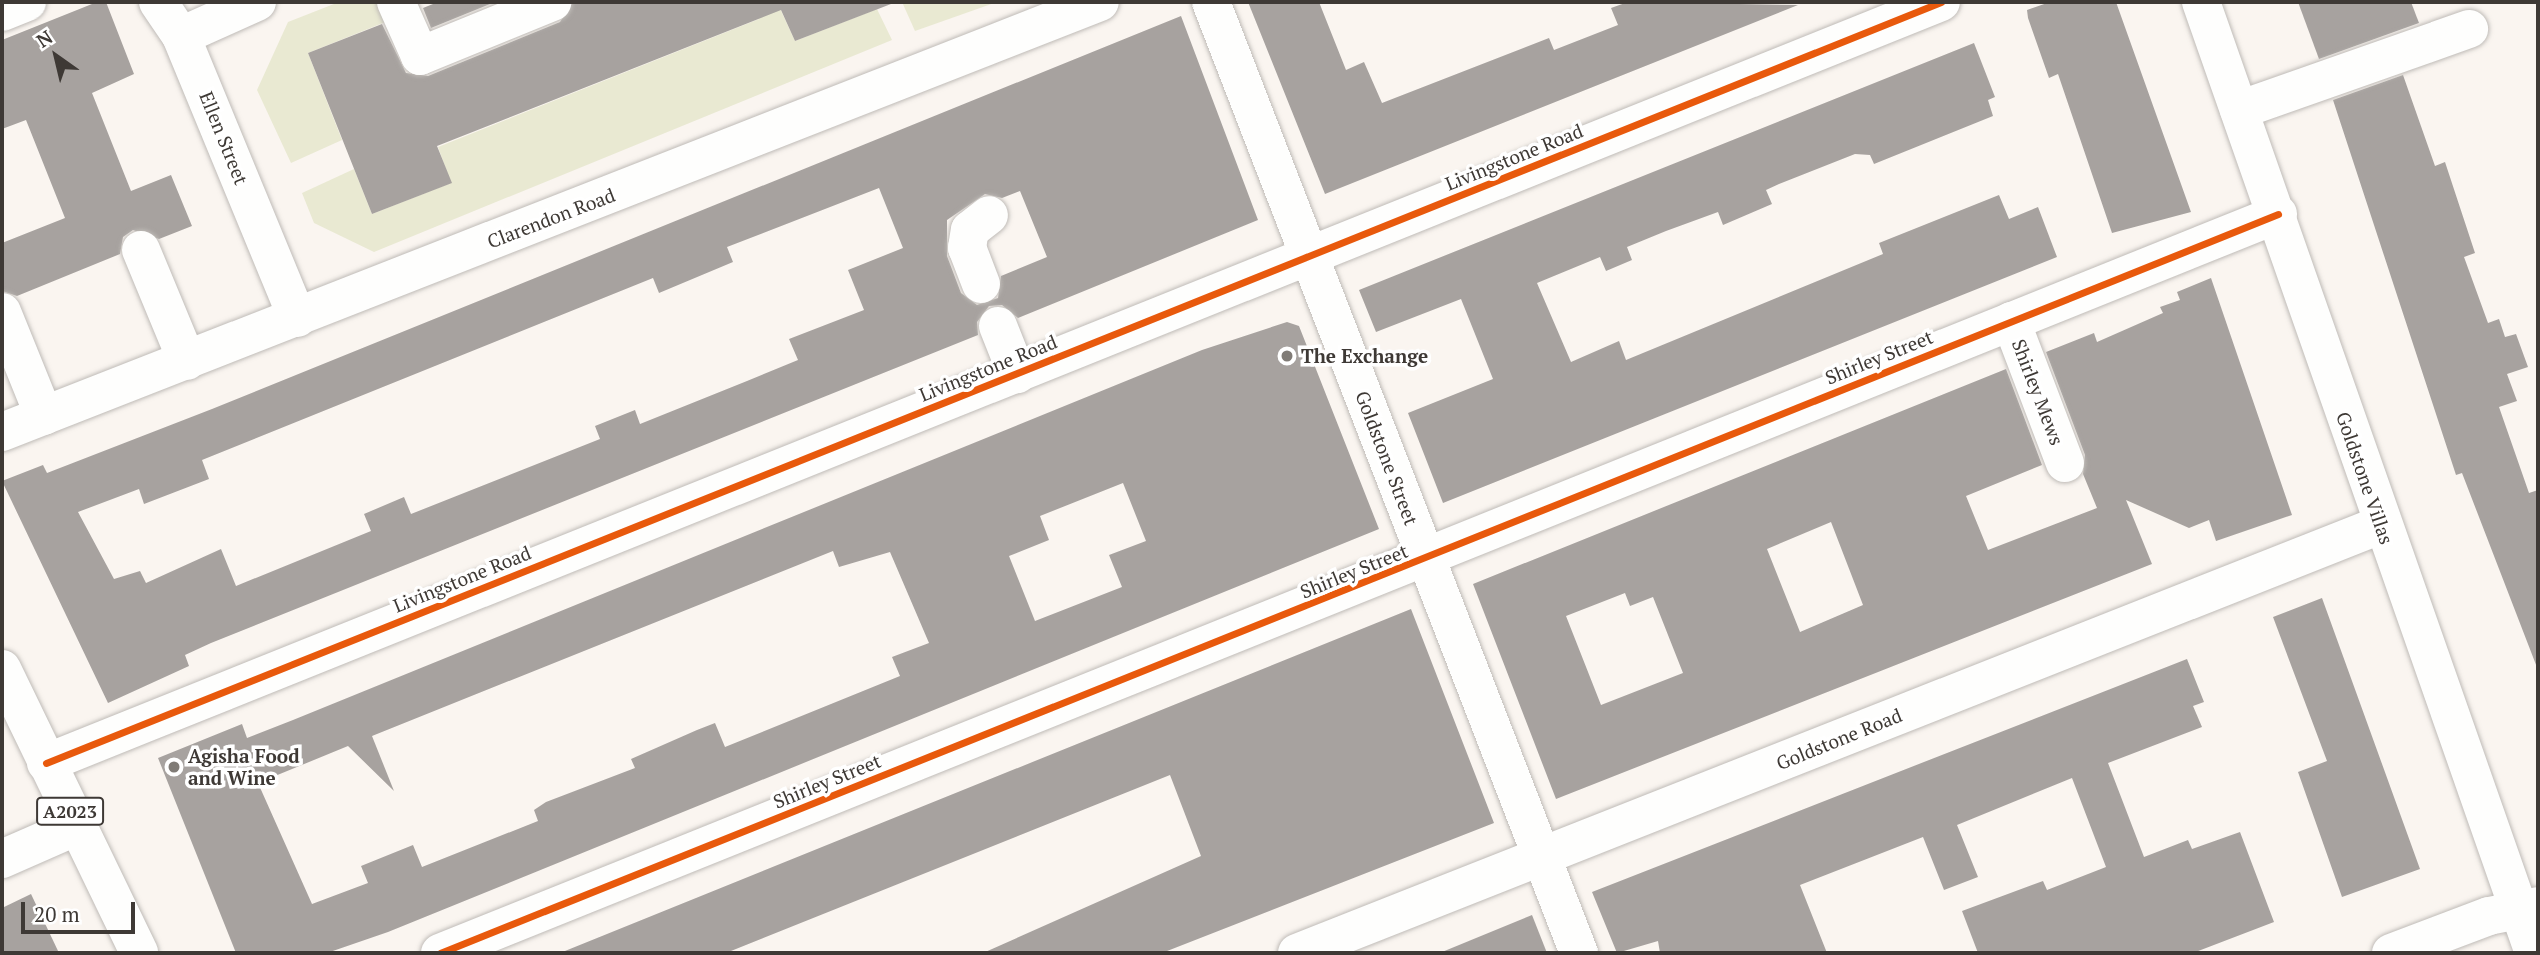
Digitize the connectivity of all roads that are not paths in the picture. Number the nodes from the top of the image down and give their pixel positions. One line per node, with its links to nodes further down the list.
1 (27, 2): 10 (street)
2 (158, 2): 12 (street, Ellen Street)
3 (257, 2): 12 (street)
4 (396, 2): 5 (street)
5 (552, 2)
6 (1100, 2): 20 (street, Clarendon Road)
7 (1211, 2): 17 (street, Goldstone Street)
8 (1941, 2): 17 (street, Livingstone Road)
9 (2201, 2): 13 (street, Goldstone Villas)
10 (2, 12)
11 (2469, 29): 13 (street)
12 (181, 36): 20 (street, Ellen Street)
13 (2239, 110): 14 (street, Goldstone Villas)
14 (2278, 214): 21 (street, Shirley Street); 28 (street, Goldstone Villas)
15 (989, 215): 18 (street)
16 (141, 250): 23 (street)
17 (1309, 257): 24 (street, Livingstone Road); 29 (street, Goldstone Street)
18 (981, 284)
19 (2, 312): 25 (street)
20 (297, 317): 23 (street, Clarendon Road)
21 (2011, 321): 27 (street, Shirley Mews); 29 (street, Shirley Street)
22 (998, 326): 24 (street)
23 (187, 360): 25 (street, Clarendon Road)
24 (1017, 374): 31 (street, Livingstone Road)
25 (44, 416): 26 (street, Clarendon Road)
26 (2, 432)
27 (2065, 463)
28 (2380, 525): 33 (street, Goldstone Road); 35 (street, Goldstone Villas)
29 (1426, 559): 33 (street, Goldstone Street); 37 (street, Shirley Street)
30 (2, 668): 31 (street, A2023)
31 (46, 763): 32 (street, A2023)
32 (77, 826): 34 (street); 36 (street, A2023)
33 (1540, 858): 38 (street, Goldstone Road); 39 (street, Goldstone Street)
34 (2, 859)
35 (2529, 908): 40 (street); 41 (street, Goldstone Villas)
36 (139, 953)
37 (440, 953)
38 (1297, 953)
39 (1578, 953)
40 (2391, 953)
41 (2534, 953)

